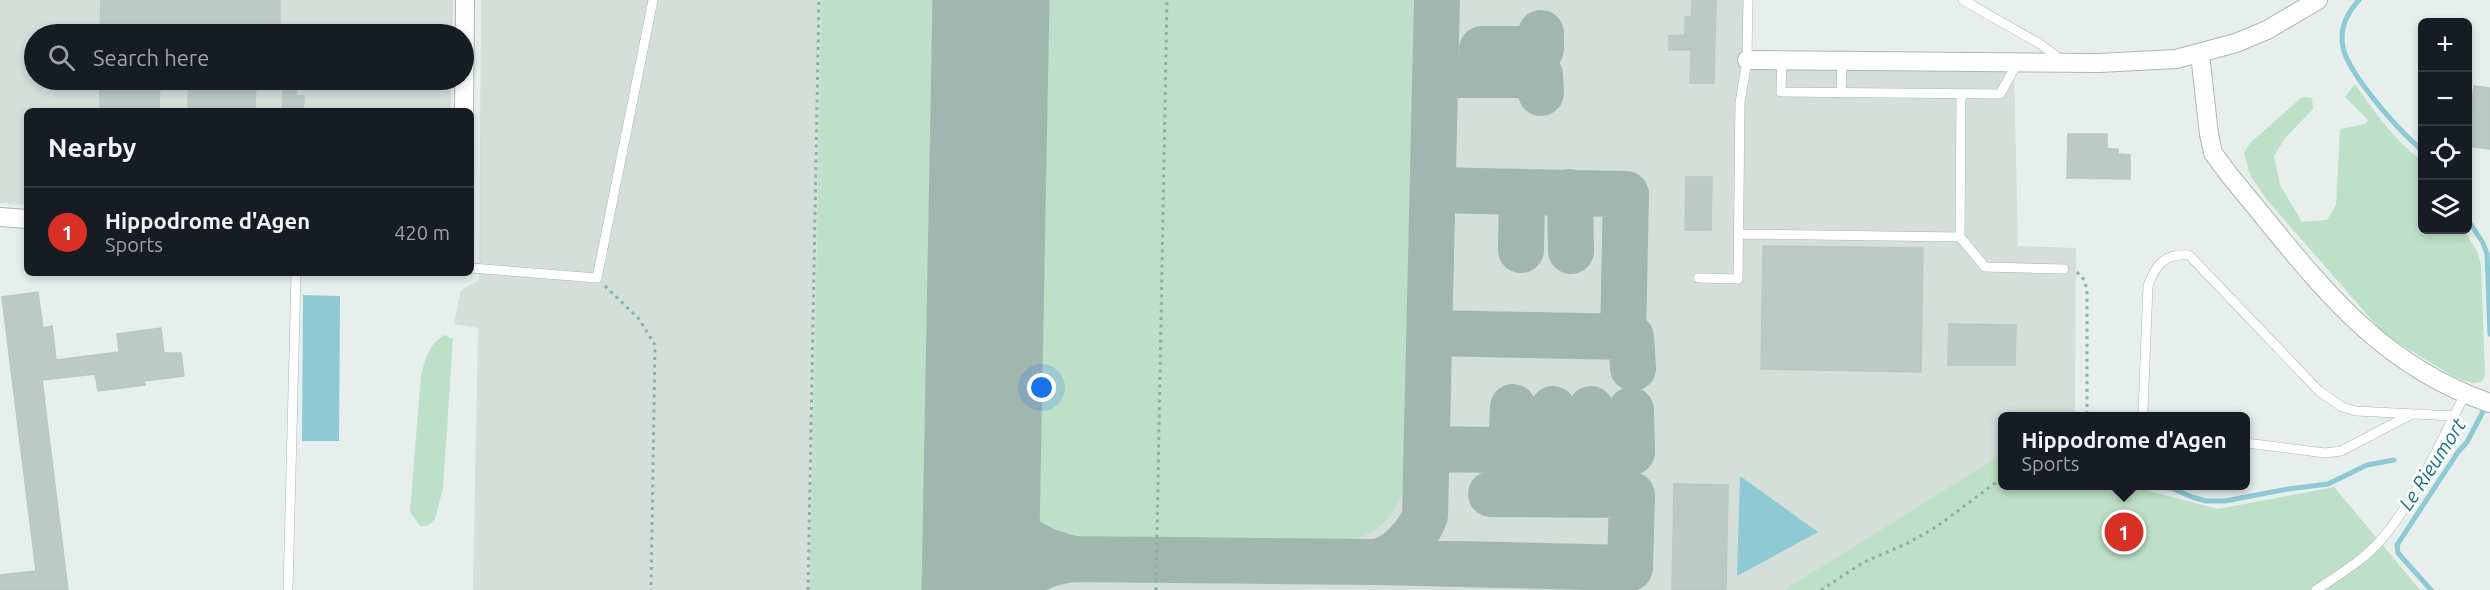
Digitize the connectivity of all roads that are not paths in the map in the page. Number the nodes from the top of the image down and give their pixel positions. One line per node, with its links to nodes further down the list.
1 (465, 0): 6 (street)
2 (653, 0): 21 (lane)
3 (1748, 0): 8 (lane)
4 (1963, 0): 12 (lane)
5 (2318, 0): 7 (street)
6 (465, 24)
7 (2200, 54): 12 (street); 25 (street)
8 (1748, 60): 9 (street); 19 (lane)
9 (1782, 60): 10 (street); 14 (lane)
10 (1842, 61): 11 (street); 14 (lane)
11 (2018, 62): 12 (street); 15 (lane)
12 (2065, 62)
13 (464, 90): 16 (street)
14 (1841, 93): 15 (lane)
15 (1961, 94): 20 (lane)
16 (464, 108)
17 (0, 217): 18 (street)
18 (24, 219)
19 (1738, 234): 20 (lane); 24 (lane)
20 (1960, 237): 22 (lane)
21 (474, 268)
22 (2064, 269)
23 (296, 276): 30 (lane)
24 (1698, 278)
25 (2479, 399): 28 (lane)
26 (2143, 412): 27 (lane)
27 (2413, 414): 28 (lane); 29 (lane)
28 (2454, 416): 31 (lane)
29 (2250, 444)
30 (288, 590)
31 (2316, 590)

